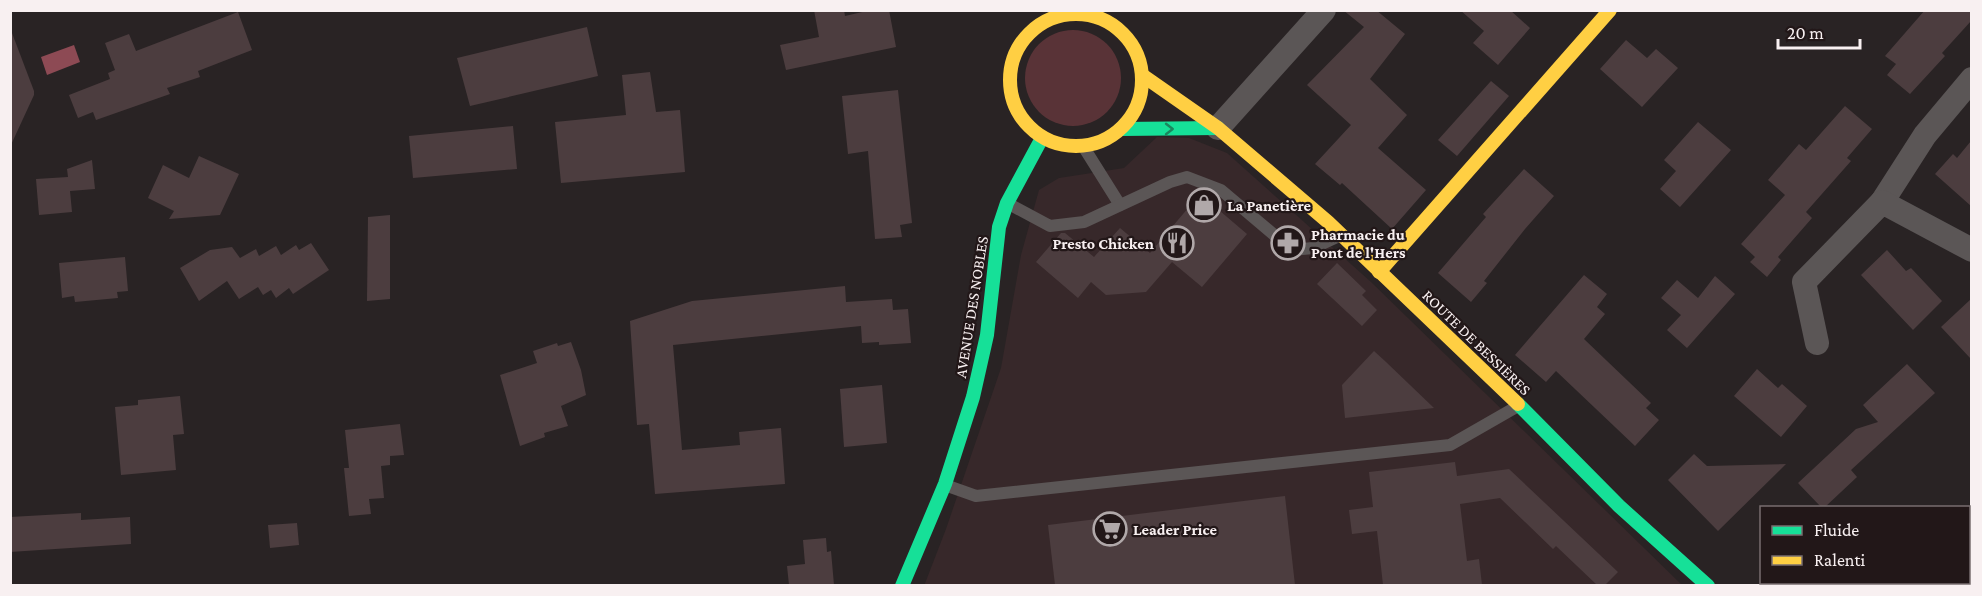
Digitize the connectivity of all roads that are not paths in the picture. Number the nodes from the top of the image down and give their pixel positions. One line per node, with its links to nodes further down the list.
1 (1324, 10): 6 (street)
2 (1610, 10): 15 (main road)
3 (1045, 15): 4 (main road); 8 (main road)
4 (1142, 75): 6 (main road, ROUTE DE BESSIÈRES); 7 (main road)
5 (1971, 79): 10 (street)
6 (1218, 128): 7 (main road, one-way to 6); 13 (main road, ROUTE DE BESSIÈRES)
7 (1121, 129): 9 (main road)
8 (1042, 138): 9 (main road); 11 (main road, AVENUE DES NOBLES)
9 (1083, 147): 12 (lane)
10 (1882, 202): 14 (street); 16 (street)
11 (1006, 203): 12 (lane); 18 (main road, AVENUE DES NOBLES)
12 (1120, 205): 13 (lane)
13 (1340, 235): 15 (main road, ROUTE DE BESSIÈRES)
14 (1971, 250)
15 (1379, 272): 17 (main road, ROUTE DE BESSIÈRES)
16 (1817, 343)
17 (1519, 405): 18 (lane); 20 (main road, ROUTE DE BESSIÈRES)
18 (945, 484): 19 (main road, AVENUE DES NOBLES)
19 (902, 585)
20 (1708, 585)

